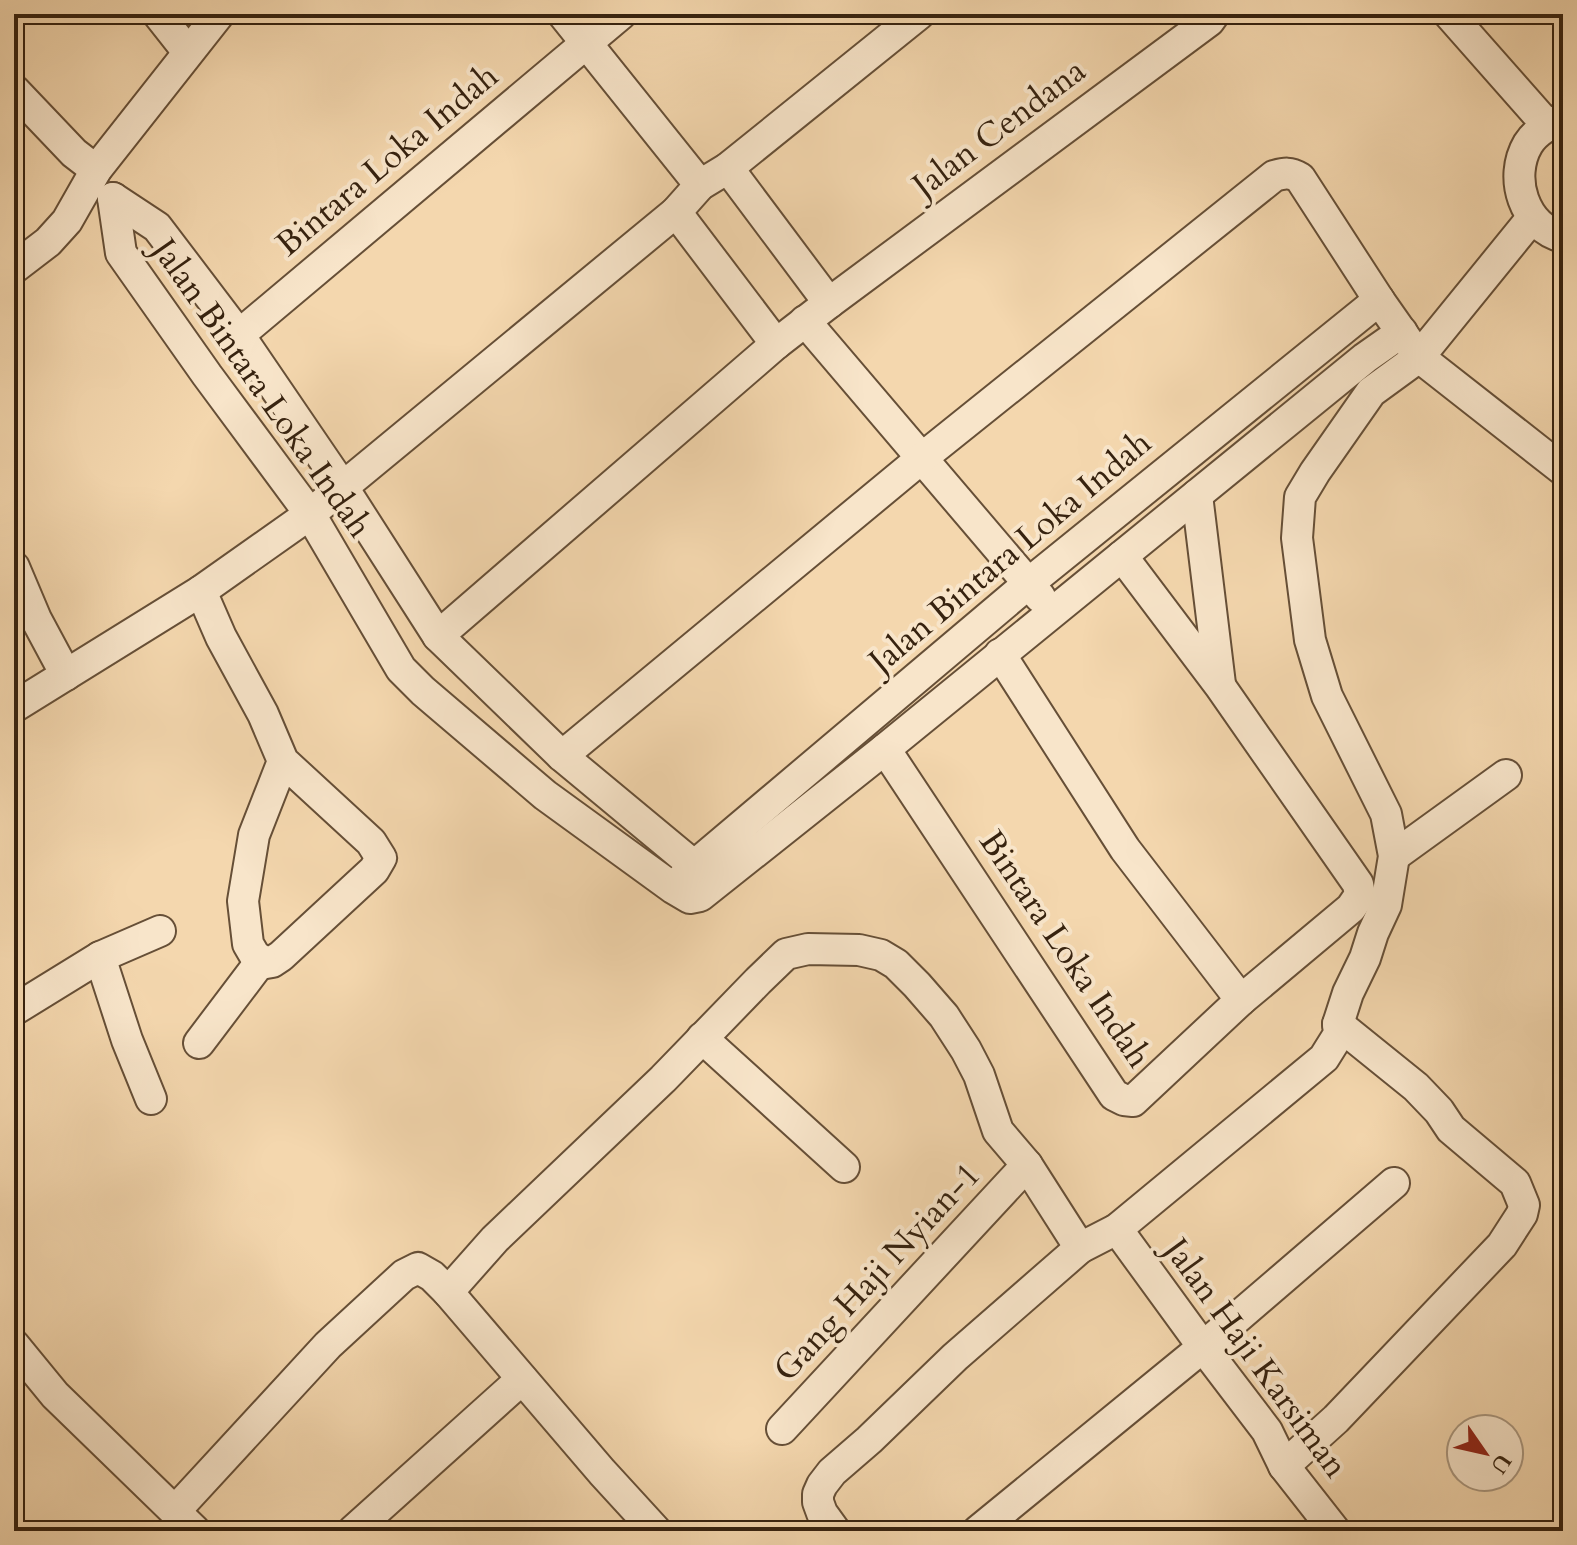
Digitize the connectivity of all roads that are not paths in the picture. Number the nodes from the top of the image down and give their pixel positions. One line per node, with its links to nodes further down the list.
1 (158, 14): 9 (street)
2 (219, 14): 9 (street)
3 (563, 14): 8 (street)
4 (621, 14): 8 (street, Bintara Loka Indah)
5 (919, 14): 12 (street)
6 (1214, 14): 20 (street, Jalan Cendana)
7 (1449, 14): 11 (street)
8 (586, 42): 14 (street); 21 (street, Bintara Loka Indah)
9 (188, 52): 13 (street)
10 (14, 90): 13 (street)
11 (1555, 122): 16 (street)
12 (728, 168): 14 (street); 20 (street)
13 (96, 170): 18 (street)
14 (700, 185): 15 (street)
15 (676, 212): 22 (street); 26 (street)
16 (1532, 218): 17 (street); 23 (street)
17 (1563, 237)
18 (14, 268)
19 (1379, 300): 23 (street); 24 (street); 31 (street, Jalan Bintara Loka Indah)
20 (817, 312): 22 (street, Jalan Cendana); 24 (street)
21 (239, 335): 26 (street, Jalan Bintara Loka Indah); 28 (street, Jalan Bintara Loka Indah)
22 (776, 344): 34 (street, Jalan Cendana)
23 (1410, 345): 25 (street); 27 (street, Jalan Bintara Loka Indah); 43 (street)
24 (922, 458): 31 (street); 40 (street)
25 (1563, 470)
26 (342, 486): 28 (street); 34 (street, Jalan Bintara Loka Indah)
27 (1197, 495): 29 (street, Jalan Bintara Loka Indah); 37 (street)
28 (310, 514): 32 (street); 44 (street, Jalan Bintara Loka Indah)
29 (1122, 556): 33 (street, Jalan Bintara Loka Indah); 37 (street, Bintara Loka Indah)
30 (14, 567): 36 (street)
31 (1029, 583): 33 (street); 44 (street, Jalan Bintara Loka Indah)
32 (201, 591): 36 (street); 41 (street)
33 (1053, 612): 35 (street, Jalan Bintara Loka Indah)
34 (438, 636): 40 (street, Jalan Bintara Loka Indah)
35 (1000, 654): 39 (street, Jalan Bintara Loka Indah); 48 (street)
36 (66, 675): 38 (street)
37 (1220, 686): 48 (street, Bintara Loka Indah)
38 (14, 707)
39 (885, 749): 44 (street, Jalan Bintara Loka Indah); 48 (street, Bintara Loka Indah)
40 (562, 756): 44 (street, Jalan Bintara Loka Indah)
41 (283, 761): 47 (street); 47 (street)
42 (1506, 775): 43 (street)
43 (1394, 856): 50 (street)
44 (704, 874)
45 (160, 931): 46 (street)
46 (100, 957): 49 (street); 53 (street)
47 (261, 961): 52 (street)
48 (1241, 1000)
49 (14, 1010)
50 (1338, 1024): 57 (street); 64 (street)
51 (702, 1038): 54 (street); 55 (street); 59 (street)
52 (199, 1043)
53 (151, 1099)
54 (1027, 1165): 58 (street); 63 (street, Gang Haji Nyian-1)
55 (844, 1167)
56 (1394, 1183): 61 (street)
57 (1117, 1229): 58 (street); 61 (street, Jalan Haji Karsiman)
58 (1080, 1248): 68 (street)
59 (448, 1292): 62 (street); 65 (street)
60 (14, 1345): 65 (street)
61 (1203, 1347): 64 (street, Jalan Haji Karsiman); 69 (street)
62 (522, 1379): 66 (street); 67 (street)
63 (782, 1429)
64 (1284, 1466): 70 (street, Jalan Haji Karsiman)
65 (185, 1521)
66 (639, 1526)
67 (353, 1531)
68 (835, 1531)
69 (978, 1531)
70 (1335, 1531)

